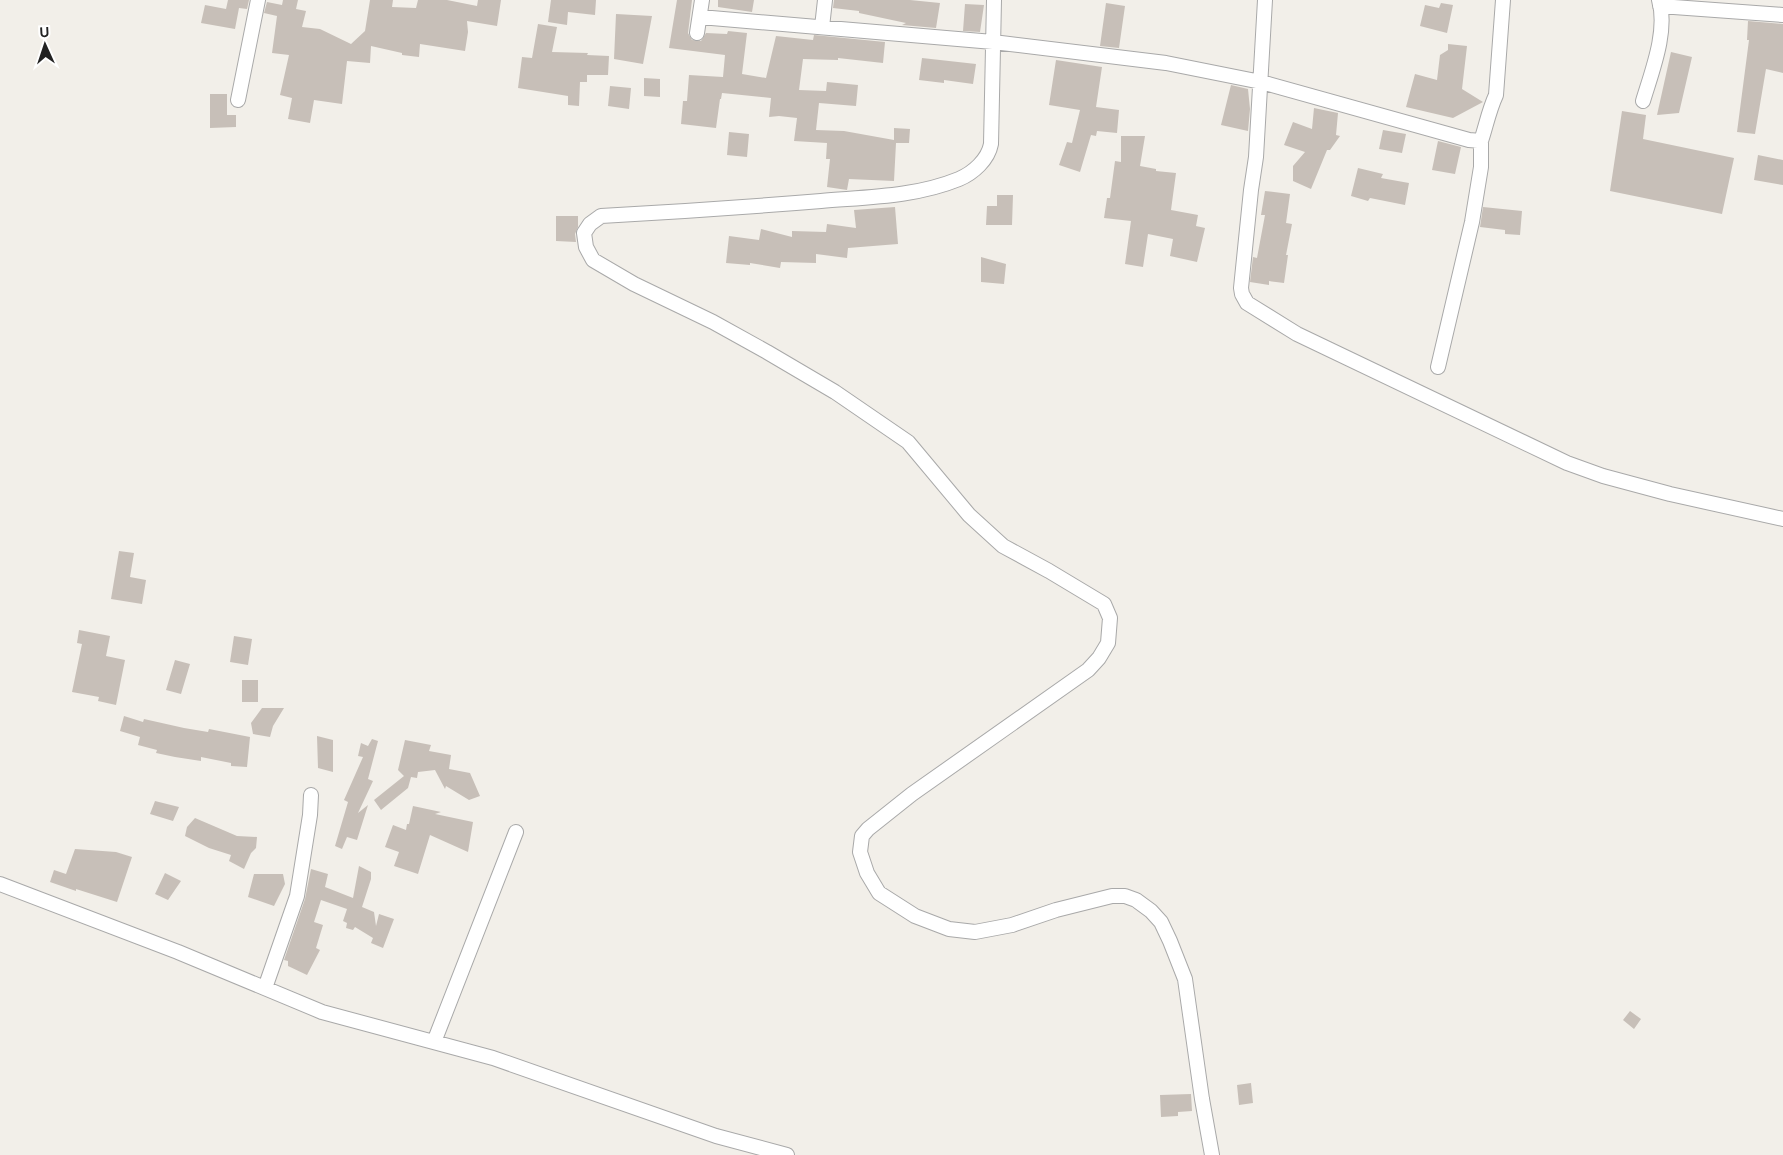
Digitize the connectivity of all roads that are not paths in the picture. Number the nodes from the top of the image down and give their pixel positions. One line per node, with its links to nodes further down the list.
1 (258, 0): 14 (street)
2 (702, 0): 9 (street)
3 (825, 0): 10 (street)
4 (994, 0): 12 (street)
5 (1265, 0): 13 (street)
6 (1503, 0): 16 (street)
7 (1660, 3): 8 (street); 15 (street)
8 (1783, 15)
9 (700, 17): 10 (street); 11 (street)
10 (822, 27): 12 (street)
11 (697, 33)
12 (994, 42): 13 (street); 25 (street)
13 (1261, 82): 16 (street); 18 (street)
14 (238, 100)
15 (1643, 101)
16 (1481, 141): 17 (street)
17 (1438, 367)
18 (1783, 518)
19 (311, 795): 22 (street)
20 (516, 832): 23 (street)
21 (0, 884): 22 (street)
22 (265, 988): 23 (street)
23 (434, 1042): 24 (street)
24 (788, 1155)
25 (1212, 1155)

